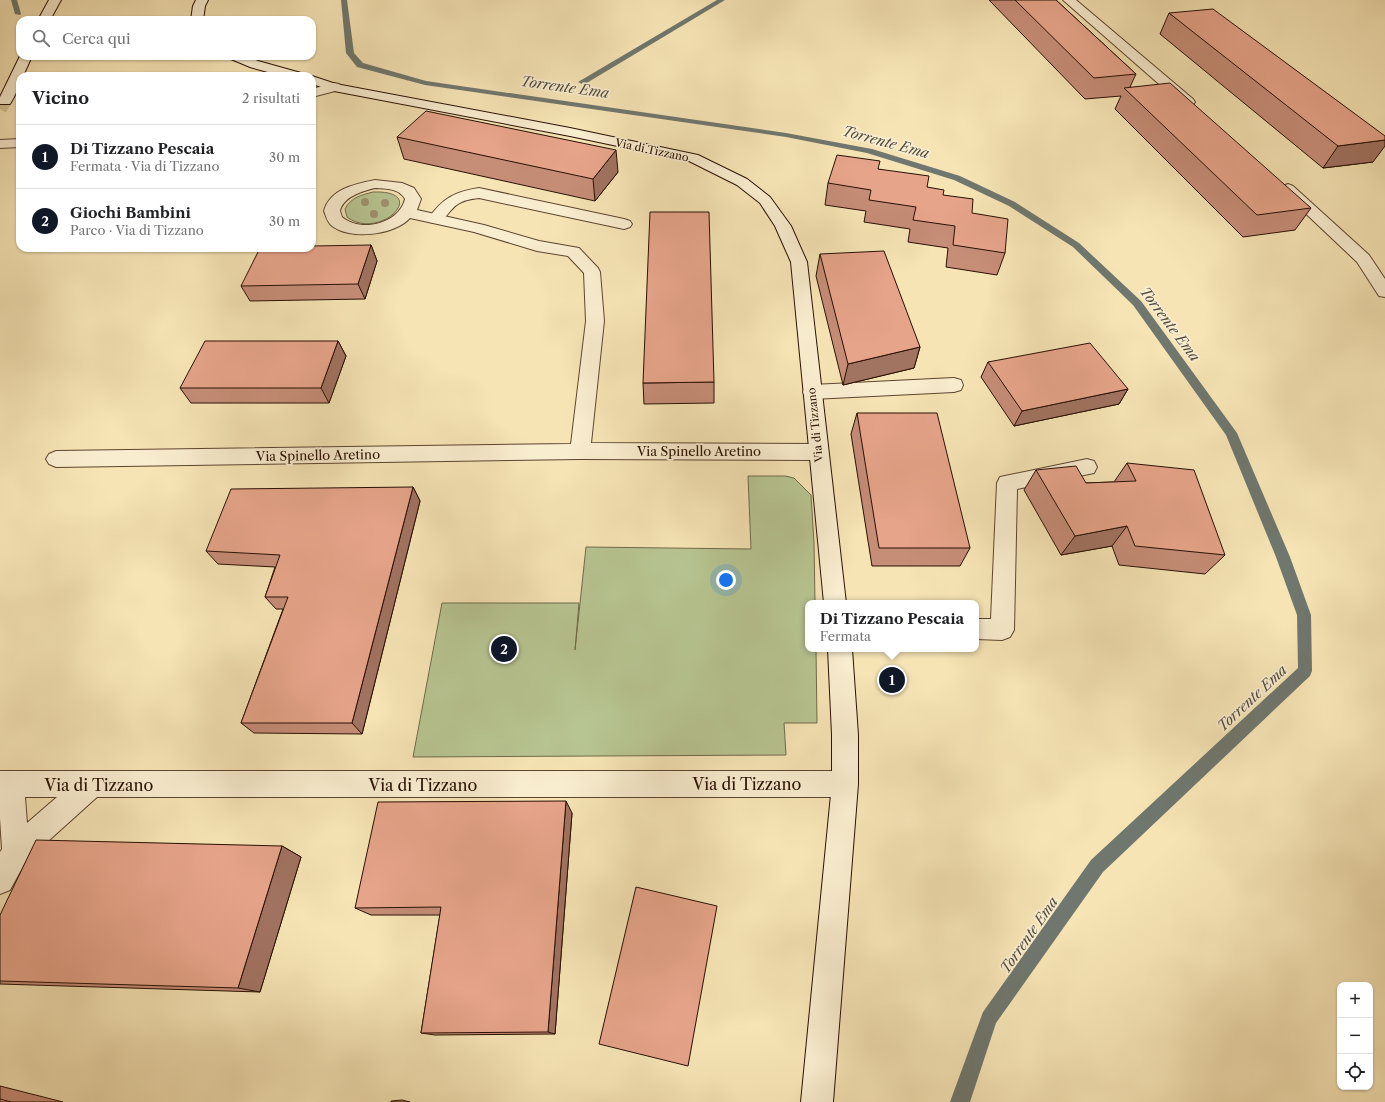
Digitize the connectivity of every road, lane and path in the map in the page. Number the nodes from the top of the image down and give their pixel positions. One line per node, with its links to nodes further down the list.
1 (202, 0): 5 (street)
2 (1069, 0): 15 (street)
3 (51, 3): 4 (street)
4 (46, 16)
5 (198, 16)
6 (24, 60): 8 (street)
7 (244, 60): 9 (street)
8 (19, 72)
9 (282, 72)
10 (16, 77): 14 (street)
11 (316, 81): 12 (street, Via di Tizzano)
12 (334, 87): 13 (street); 24 (street, Via di Tizzano)
13 (316, 92)
14 (5, 101)
15 (1200, 112)
16 (16, 143): 17 (street)
17 (0, 144)
18 (1276, 178): 22 (street)
19 (408, 213): 19 (street); 20 (street)
20 (436, 219): 21 (street); 25 (street)
21 (624, 224)
22 (1385, 292)
23 (954, 385): 24 (street)
24 (812, 392): 26 (street, Via di Tizzano)
25 (580, 451): 26 (street, Via Spinello Aretino); 27 (street, Via Spinello Aretino)
26 (818, 452): 29 (street, Via di Tizzano)
27 (56, 459)
28 (1087, 467): 30 (street)
29 (835, 600)
30 (979, 629)
31 (840, 652): 33 (street)
32 (6, 784): 34 (street, Via di Tizzano); 35 (street)
33 (845, 784): 34 (street, Via di Tizzano); 37 (street)
34 (91, 785): 35 (street)
35 (16, 851): 36 (street)
36 (0, 880)
37 (818, 1102)

